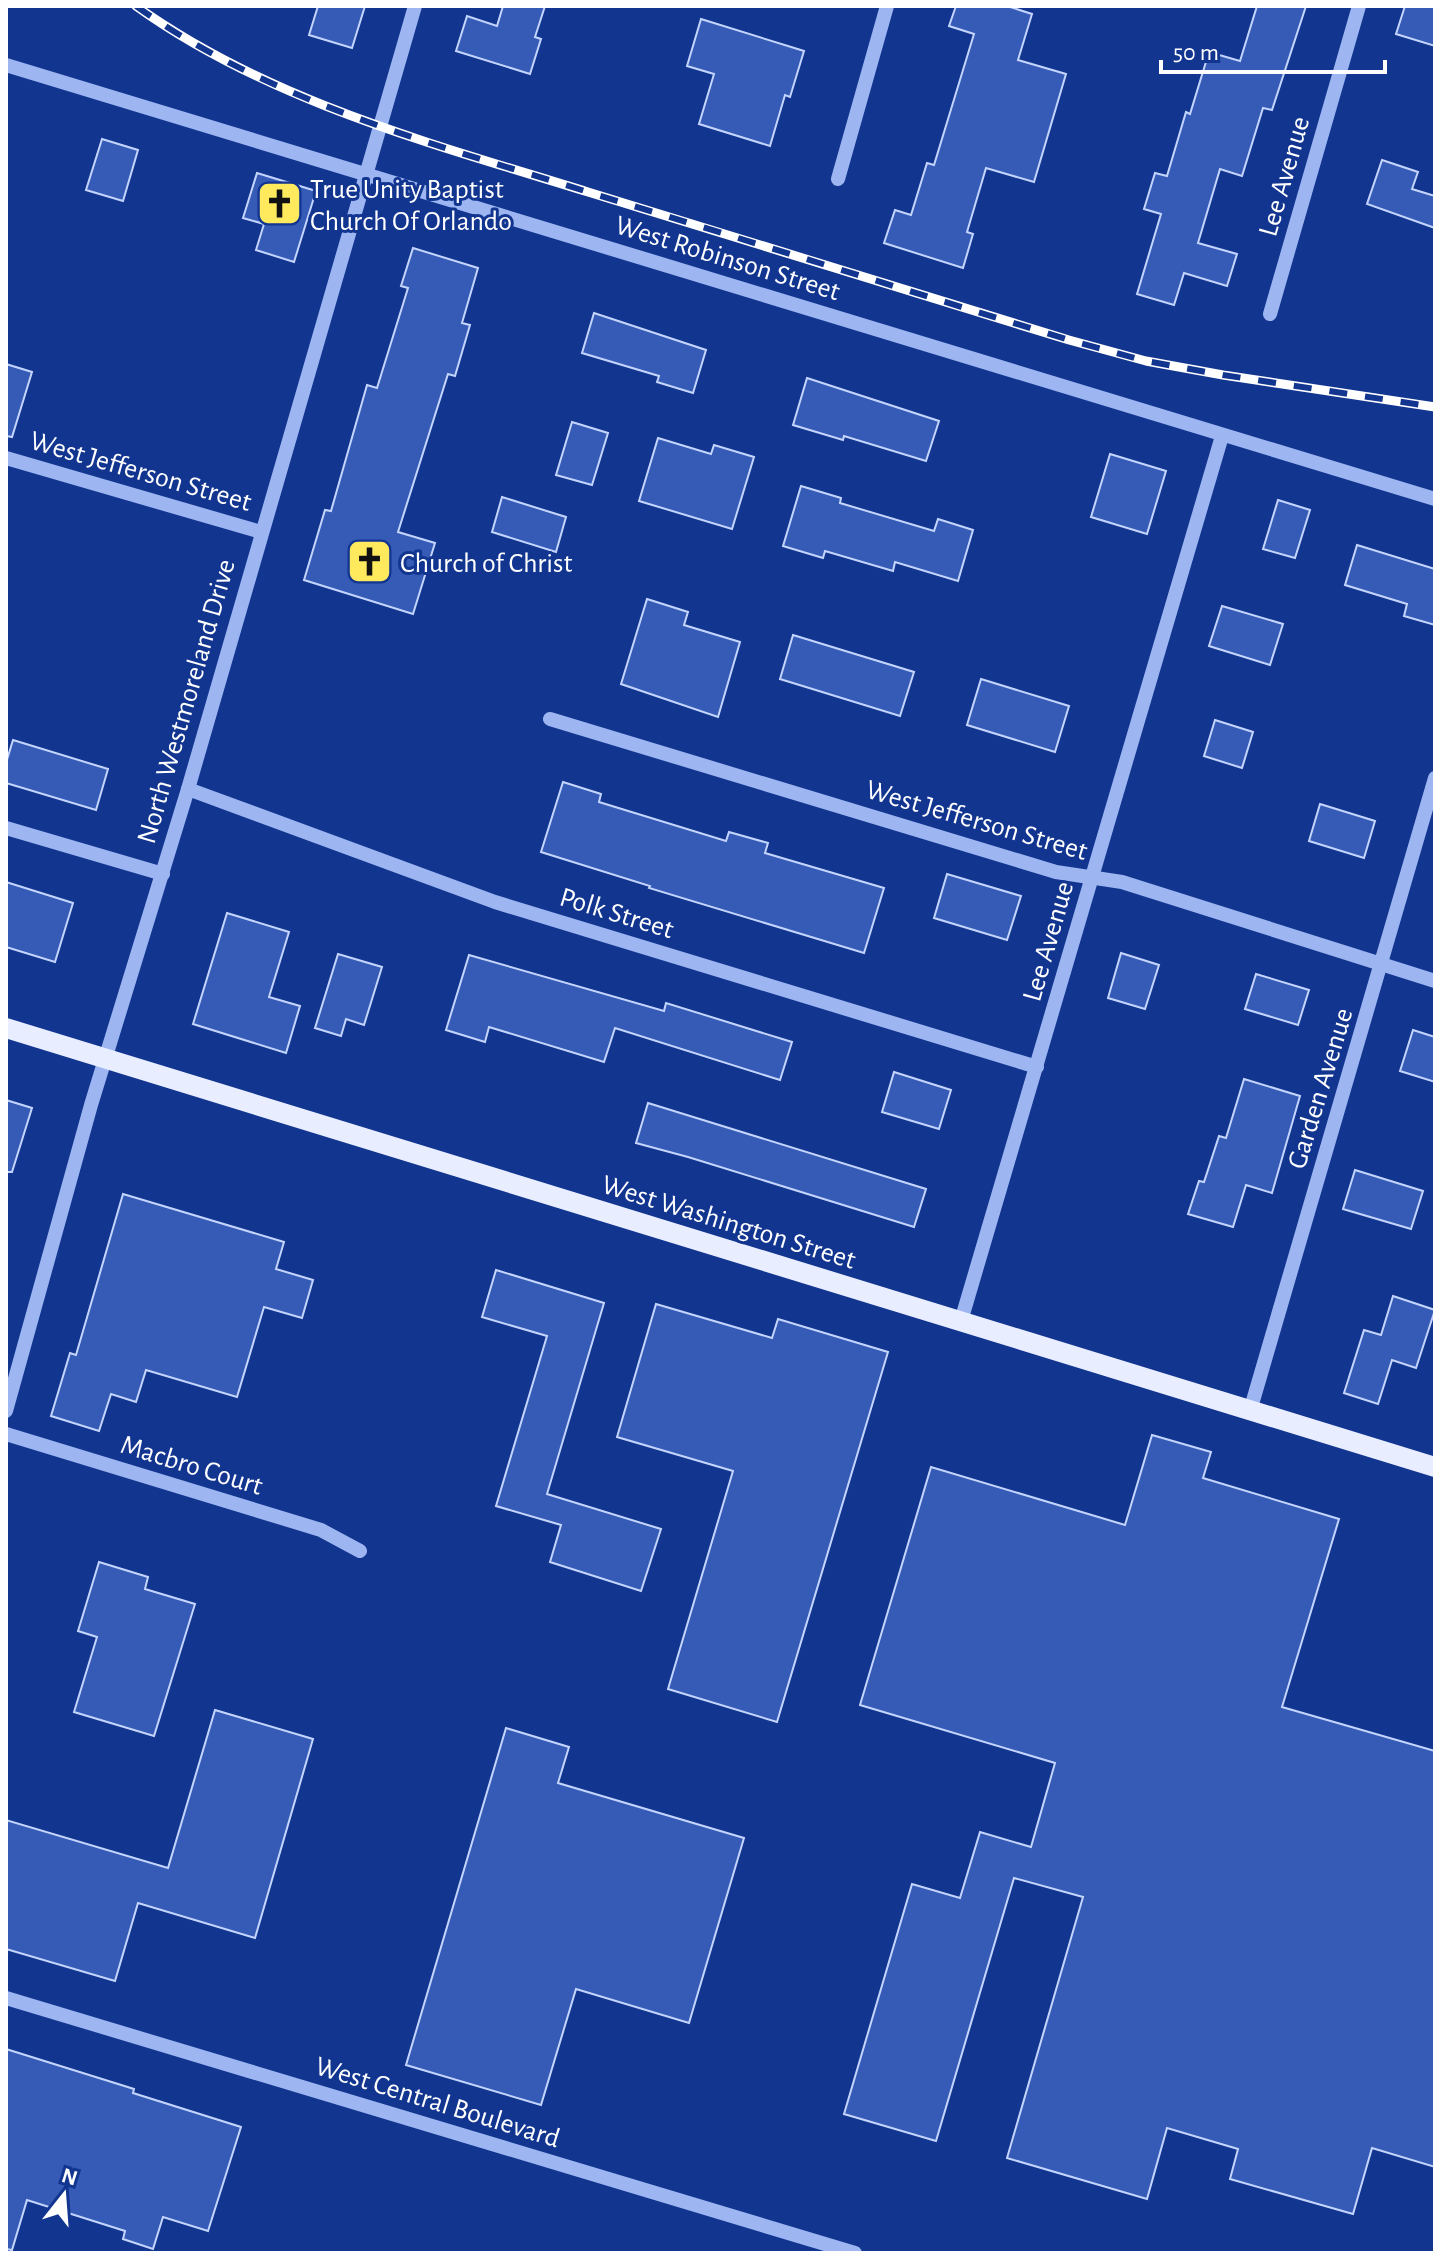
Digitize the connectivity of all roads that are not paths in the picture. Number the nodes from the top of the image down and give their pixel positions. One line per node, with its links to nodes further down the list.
1 (415, 6): 5 (street, North Westmoreland Drive)
2 (887, 6): 6 (street)
3 (1359, 6): 7 (street, Lee Avenue)
4 (6, 65): 5 (street, West Robinson Street)
5 (366, 173): 8 (street, West Robinson Street); 11 (street, North Westmoreland Drive)
6 (838, 179)
7 (1270, 314)
8 (1222, 436): 10 (street, West Robinson Street); 17 (street, Lee Avenue)
9 (6, 458): 11 (street, West Jefferson Street)
10 (1435, 499)
11 (261, 532): 14 (street, North Westmoreland Drive)
12 (550, 719): 17 (street, West Jefferson Street)
13 (1435, 778): 18 (street, Garden Avenue)
14 (188, 789): 16 (street, North Westmoreland Drive); 22 (street, Polk Street)
15 (6, 828): 16 (street)
16 (163, 874): 21 (street, North Westmoreland Drive)
17 (1092, 879): 18 (street, West Jefferson Street); 22 (street, Lee Avenue)
18 (1382, 965): 19 (street, West Jefferson Street); 25 (street, Garden Avenue)
19 (1435, 981)
20 (6, 1028): 21 (main road, West Washington Street)
21 (105, 1058): 23 (main road, West Washington Street); 24 (street, North Westmoreland Drive)
22 (1037, 1067): 23 (street, Lee Avenue)
23 (961, 1321): 25 (main road, West Washington Street)
24 (6, 1411)
25 (1250, 1411): 27 (main road, West Washington Street)
26 (6, 1434): 28 (street, Macbro Court)
27 (1435, 1467)
28 (360, 1551)
29 (6, 1998): 30 (street, West Central Boulevard)
30 (855, 2253)

